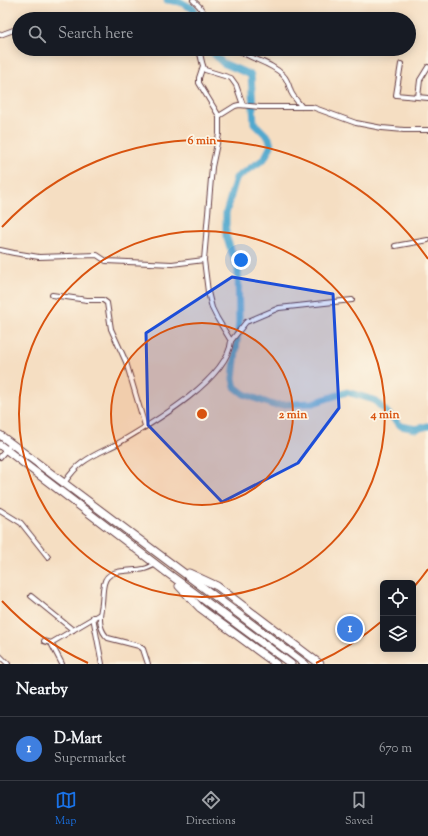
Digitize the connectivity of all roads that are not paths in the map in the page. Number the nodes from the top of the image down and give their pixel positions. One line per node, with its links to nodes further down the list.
1 (193, 0): 2 (street)
2 (203, 12)
3 (12, 31): 4 (street)
4 (0, 35)
5 (202, 56): 8 (street)
6 (248, 56): 14 (street)
7 (401, 64): 11 (street)
8 (203, 66): 13 (street); 15 (street)
9 (428, 67): 10 (street)
10 (427, 74): 11 (street)
11 (418, 97): 12 (street)
12 (428, 98)
13 (244, 105): 14 (street); 15 (street)
14 (302, 107): 16 (street)
15 (219, 116): 20 (street)
16 (428, 130)
17 (428, 240): 18 (street)
18 (395, 246)
19 (0, 250): 20 (street)
20 (204, 260): 23 (street)
21 (52, 295): 24 (street)
22 (352, 300): 23 (street)
23 (232, 339): 24 (street)
24 (145, 426): 30 (street)
25 (0, 435): 26 (highway)
26 (11, 444): 28 (street); 30 (highway)
27 (0, 445): 28 (highway)
28 (7, 450): 29 (street); 33 (highway)
29 (0, 457)
30 (64, 483): 34 (highway)
31 (0, 510): 32 (street)
32 (48, 557)
33 (156, 564): 35 (highway); 37 (street)
34 (172, 565): 49 (highway); 50 (highway)
35 (166, 572): 47 (highway); 48 (highway)
36 (31, 596): 39 (street)
37 (100, 614): 38 (street); 46 (street)
38 (93, 617): 39 (street); 45 (street)
39 (73, 630): 41 (street)
40 (44, 641): 41 (street)
41 (51, 643): 44 (street)
42 (0, 656): 43 (street)
43 (8, 664)
44 (62, 664)
45 (102, 664)
46 (148, 664)
47 (276, 664)
48 (291, 664)
49 (305, 664)
50 (320, 664)

